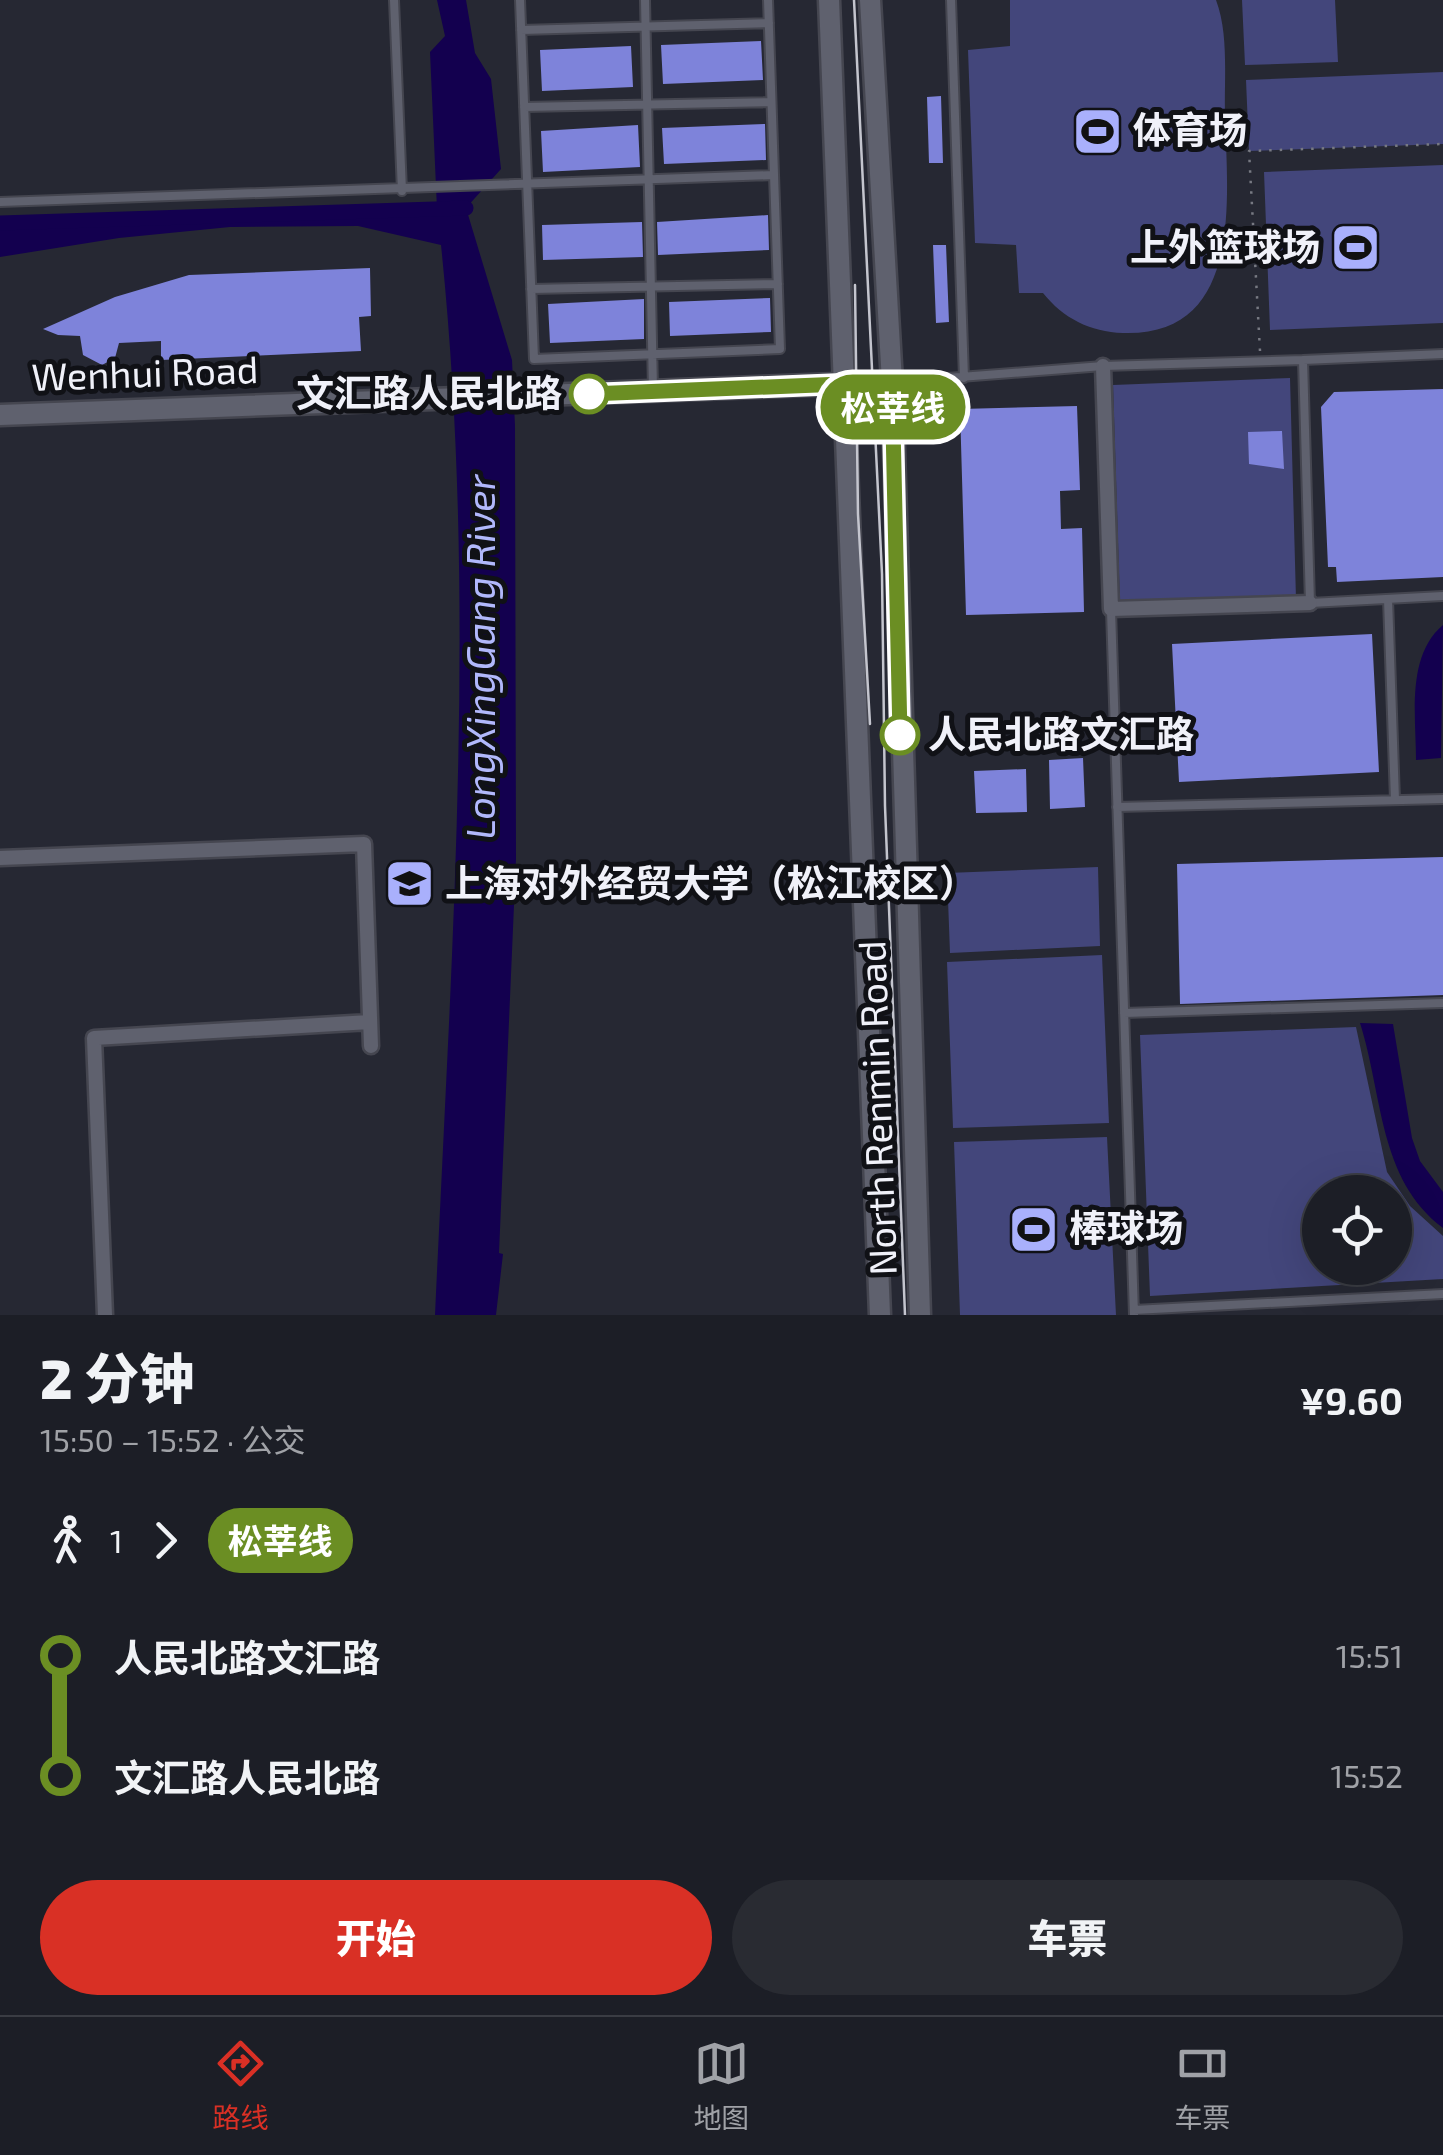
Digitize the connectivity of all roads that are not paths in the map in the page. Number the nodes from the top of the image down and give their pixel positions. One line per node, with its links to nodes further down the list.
1 (394, 0): 17 (lane)
2 (520, 0): 10 (lane)
3 (645, 0): 9 (lane)
4 (768, 0): 8 (lane)
5 (829, 0): 28 (main road, North Renmin Road)
6 (870, 0): 27 (main road, North Renmin Road)
7 (951, 0): 26 (lane)
8 (769, 24): 9 (lane); 11 (lane)
9 (646, 27): 10 (lane); 12 (lane)
10 (521, 30): 13 (lane)
11 (770, 102): 12 (lane); 14 (lane)
12 (648, 105): 13 (lane); 15 (lane)
13 (524, 107): 16 (lane)
14 (774, 175): 15 (lane); 19 (lane)
15 (650, 179): 16 (lane); 20 (lane)
16 (527, 183): 17 (lane); 21 (lane)
17 (402, 192): 18 (lane)
18 (0, 202)
19 (778, 284): 20 (lane); 22 (lane)
20 (653, 286): 21 (lane); 22 (lane)
21 (531, 289): 22 (lane)
22 (654, 352): 29 (lane)
23 (1443, 354): 24 (lane)
24 (1303, 360): 25 (lane); 33 (lane)
25 (1104, 366): 26 (lane); 34 (street)
26 (964, 378): 27 (lane)
27 (892, 382): 28 (main road, Wenhui Road); 47 (main road, North Renmin Road)
28 (843, 384): 29 (main road, Wenhui Road); 46 (main road, North Renmin Road)
29 (653, 391): 30 (main road, Wenhui Road)
30 (0, 415)
31 (1443, 596): 32 (lane)
32 (1388, 599): 33 (lane); 36 (lane)
33 (1310, 602): 34 (street)
34 (1111, 608): 37 (lane)
35 (1443, 799): 36 (lane)
36 (1395, 800): 37 (lane)
37 (1117, 807): 40 (lane)
38 (0, 858): 41 (street)
39 (1443, 1003): 40 (lane)
40 (1124, 1014): 44 (lane)
41 (370, 1022): 42 (street); 45 (street)
42 (371, 1046)
43 (1443, 1294): 44 (lane)
44 (1134, 1313)
45 (105, 1315)
46 (880, 1315)
47 (920, 1315)

